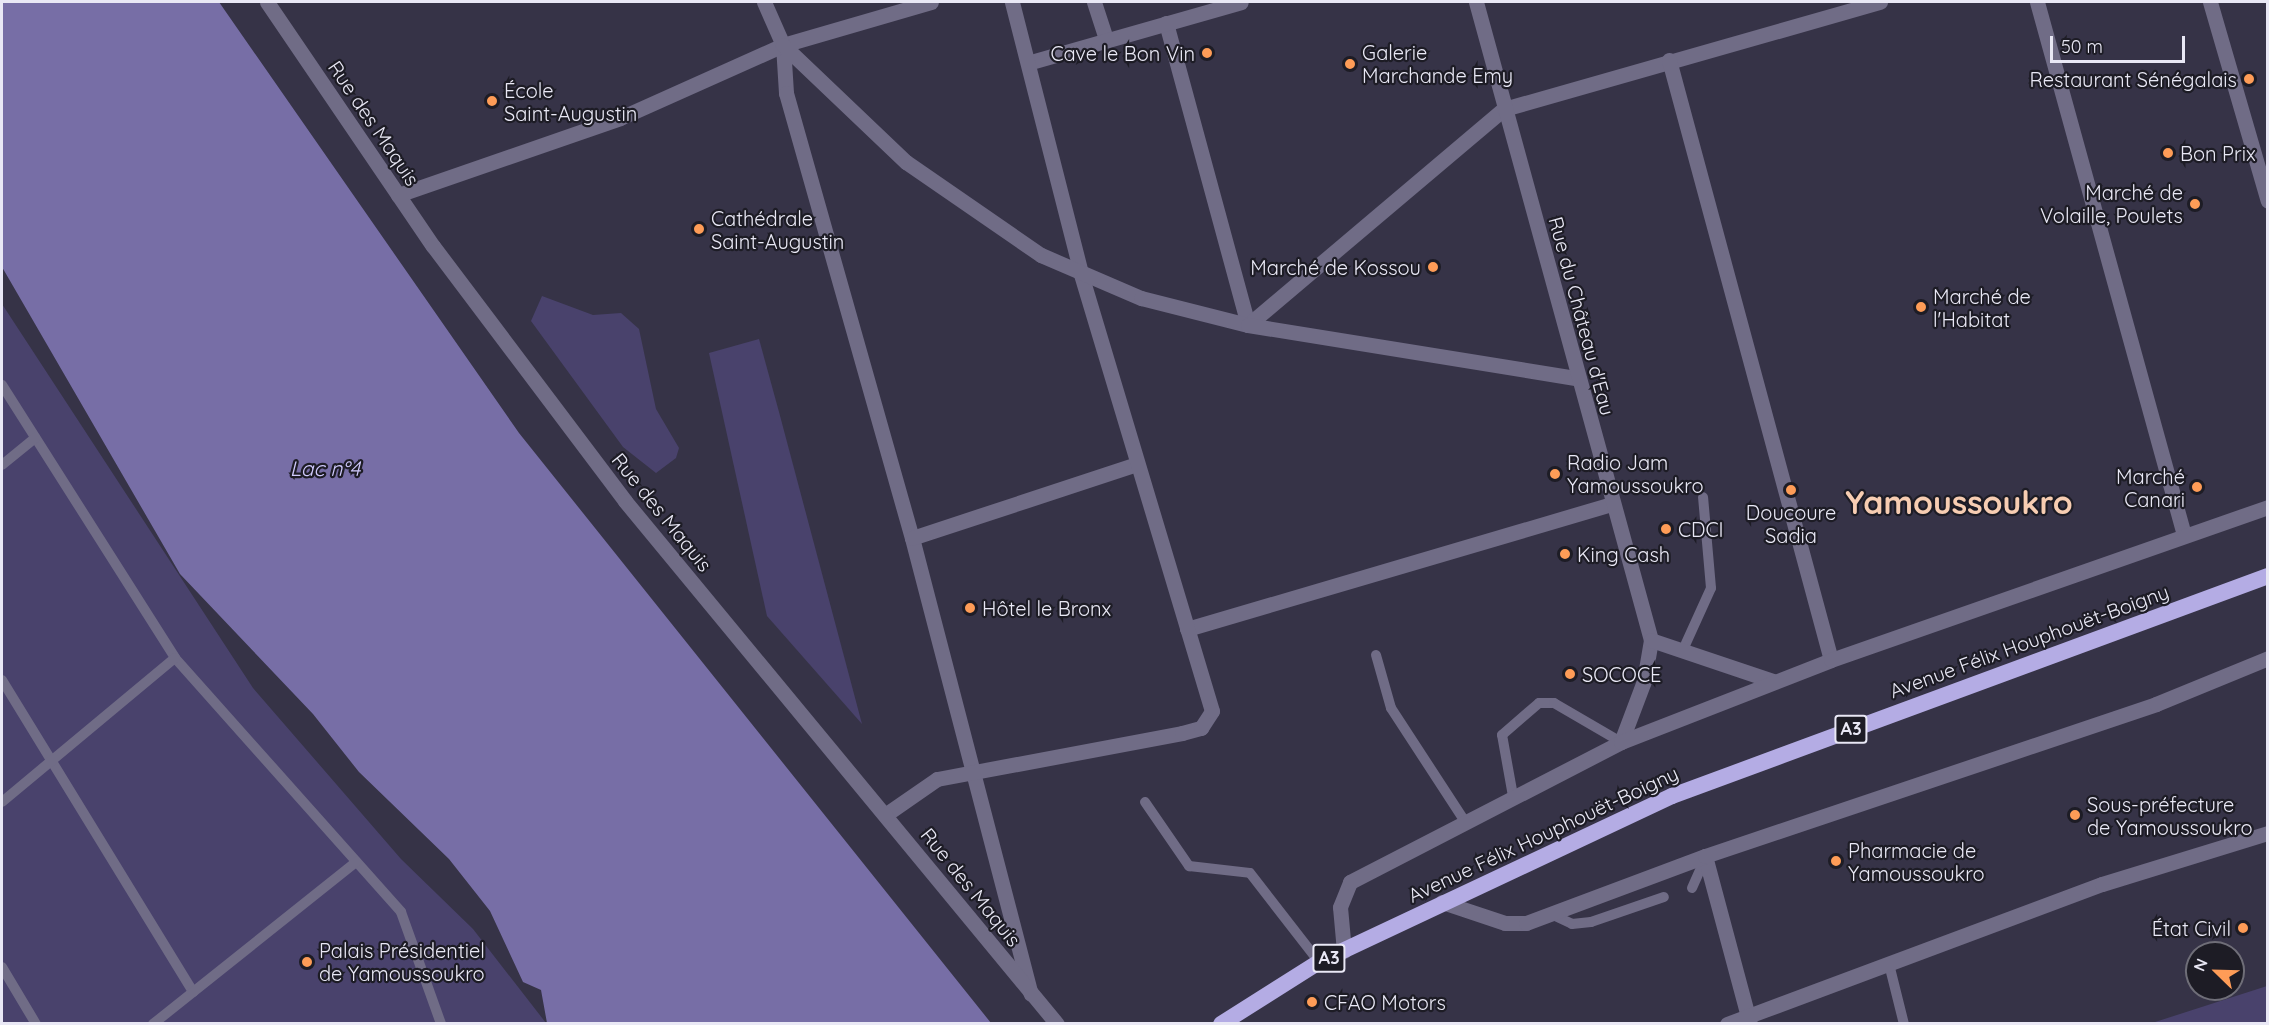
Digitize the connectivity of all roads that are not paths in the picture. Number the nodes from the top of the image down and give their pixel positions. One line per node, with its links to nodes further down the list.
1 (267, 2): 18 (street, Rue des Maquis)
2 (764, 2): 13 (street)
3 (931, 2): 13 (street)
4 (1012, 2): 15 (street)
5 (1094, 2): 12 (street)
6 (1241, 2): 11 (street)
7 (1476, 2): 16 (street, Rue du Château d'Eau)
8 (1880, 2): 14 (street)
9 (2037, 2): 29 (street)
10 (2210, 2): 17 (street)
11 (1166, 23): 12 (street); 20 (street)
12 (1106, 39): 15 (street)
13 (783, 45): 18 (street); 19 (street); 30 (street)
14 (1669, 60): 16 (street); 38 (street)
15 (1031, 62): 19 (street)
16 (1504, 109): 20 (street); 21 (street, Rue du Château d'Eau)
17 (2266, 193)
18 (398, 195): 47 (street, Rue des Maquis)
19 (1081, 273): 20 (street); 25 (street)
20 (1248, 325): 21 (street)
21 (1577, 378): 27 (street, Rue du Château d'Eau)
22 (2, 385): 23 (lane)
23 (35, 438): 24 (lane); 36 (lane)
24 (2, 465)
25 (1137, 465): 30 (street); 32 (street)
26 (1703, 496): 34 (lane)
27 (1612, 504): 32 (street); 33 (street, Rue du Château d'Eau)
28 (2268, 507): 29 (street)
29 (2184, 535): 38 (street)
30 (912, 538): 43 (street)
31 (2268, 576): 54 (highway, Avenue Félix Houphouët-Boigny / A3)
32 (1186, 629): 43 (street)
33 (1651, 640): 34 (street); 41 (street)
34 (1682, 652): 40 (street)
35 (1376, 655): 48 (lane)
36 (175, 658): 42 (lane); 51 (lane)
37 (2268, 658): 50 (street)
38 (1831, 660): 40 (street)
39 (2, 680): 42 (lane)
40 (1777, 682): 41 (street)
41 (1622, 742): 44 (street); 44 (lane)
42 (51, 760): 45 (lane); 60 (lane)
43 (970, 771): 47 (street); 61 (street)
44 (1513, 796): 48 (street)
45 (2, 801)
46 (1145, 802): 57 (lane)
47 (885, 815): 61 (street, Rue des Maquis)
48 (1464, 820): 56 (street)
49 (2268, 833): 58 (street)
50 (1705, 857): 52 (lane); 55 (street); 62 (street)
51 (356, 862): 60 (lane); 65 (lane)
52 (1692, 888)
53 (1664, 897): 55 (lane)
54 (1442, 903): 55 (street); 56 (highway, Avenue Félix Houphouët-Boigny / A3)
55 (1551, 914)
56 (1344, 951): 57 (highway, Avenue Félix Houphouët-Boigny / A3)
57 (1320, 962): 67 (highway, Avenue Félix Houphouët-Boigny / A3)
58 (1889, 964): 62 (street); 69 (lane)
59 (2, 967): 63 (lane)
60 (193, 992): 64 (lane)
61 (1031, 994): 66 (street, Rue des Maquis)
62 (1749, 1020): 68 (street)
63 (36, 1023)
64 (153, 1023)
65 (441, 1023)
66 (1057, 1023)
67 (1221, 1023)
68 (1727, 1023)
69 (1904, 1023)

